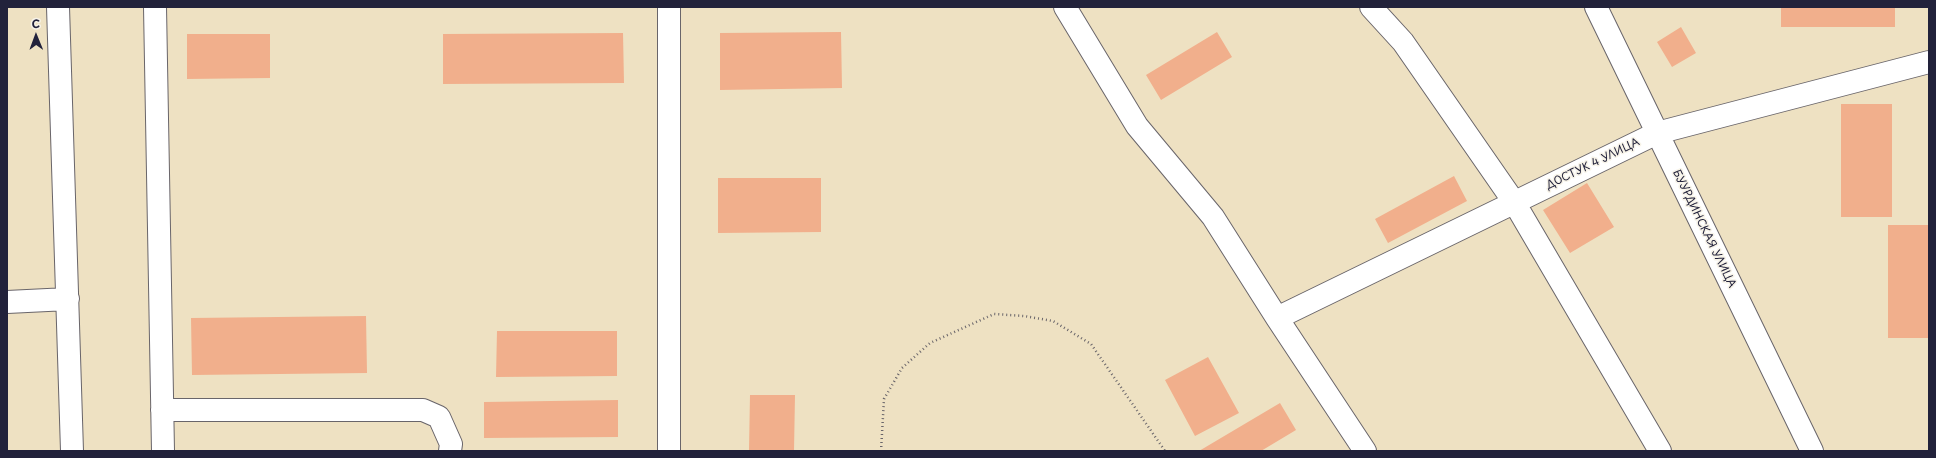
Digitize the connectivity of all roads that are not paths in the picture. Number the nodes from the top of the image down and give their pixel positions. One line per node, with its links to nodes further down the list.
1 (58, 7): 10 (street)
2 (155, 7): 13 (street)
3 (669, 7): 17 (street)
4 (1065, 7): 12 (street)
5 (1371, 7): 9 (street)
6 (1596, 7): 8 (street, БУУРДИНСКАЯ УЛИЦА)
7 (1929, 62): 8 (street, ДОСТУК 4 УЛИЦА)
8 (1657, 133): 9 (street, ДОСТУК 4 УЛИЦА); 20 (street, БУУРДИНСКАЯ УЛИЦА)
9 (1514, 202): 12 (street, ДОСТУК 4 УЛИЦА); 19 (street)
10 (68, 299): 11 (street); 14 (street)
11 (7, 302)
12 (1277, 318): 18 (street)
13 (162, 410): 15 (street); 16 (street)
14 (72, 451)
15 (163, 451)
16 (450, 451)
17 (669, 451)
18 (1366, 451)
19 (1660, 451)
20 (1812, 451)

